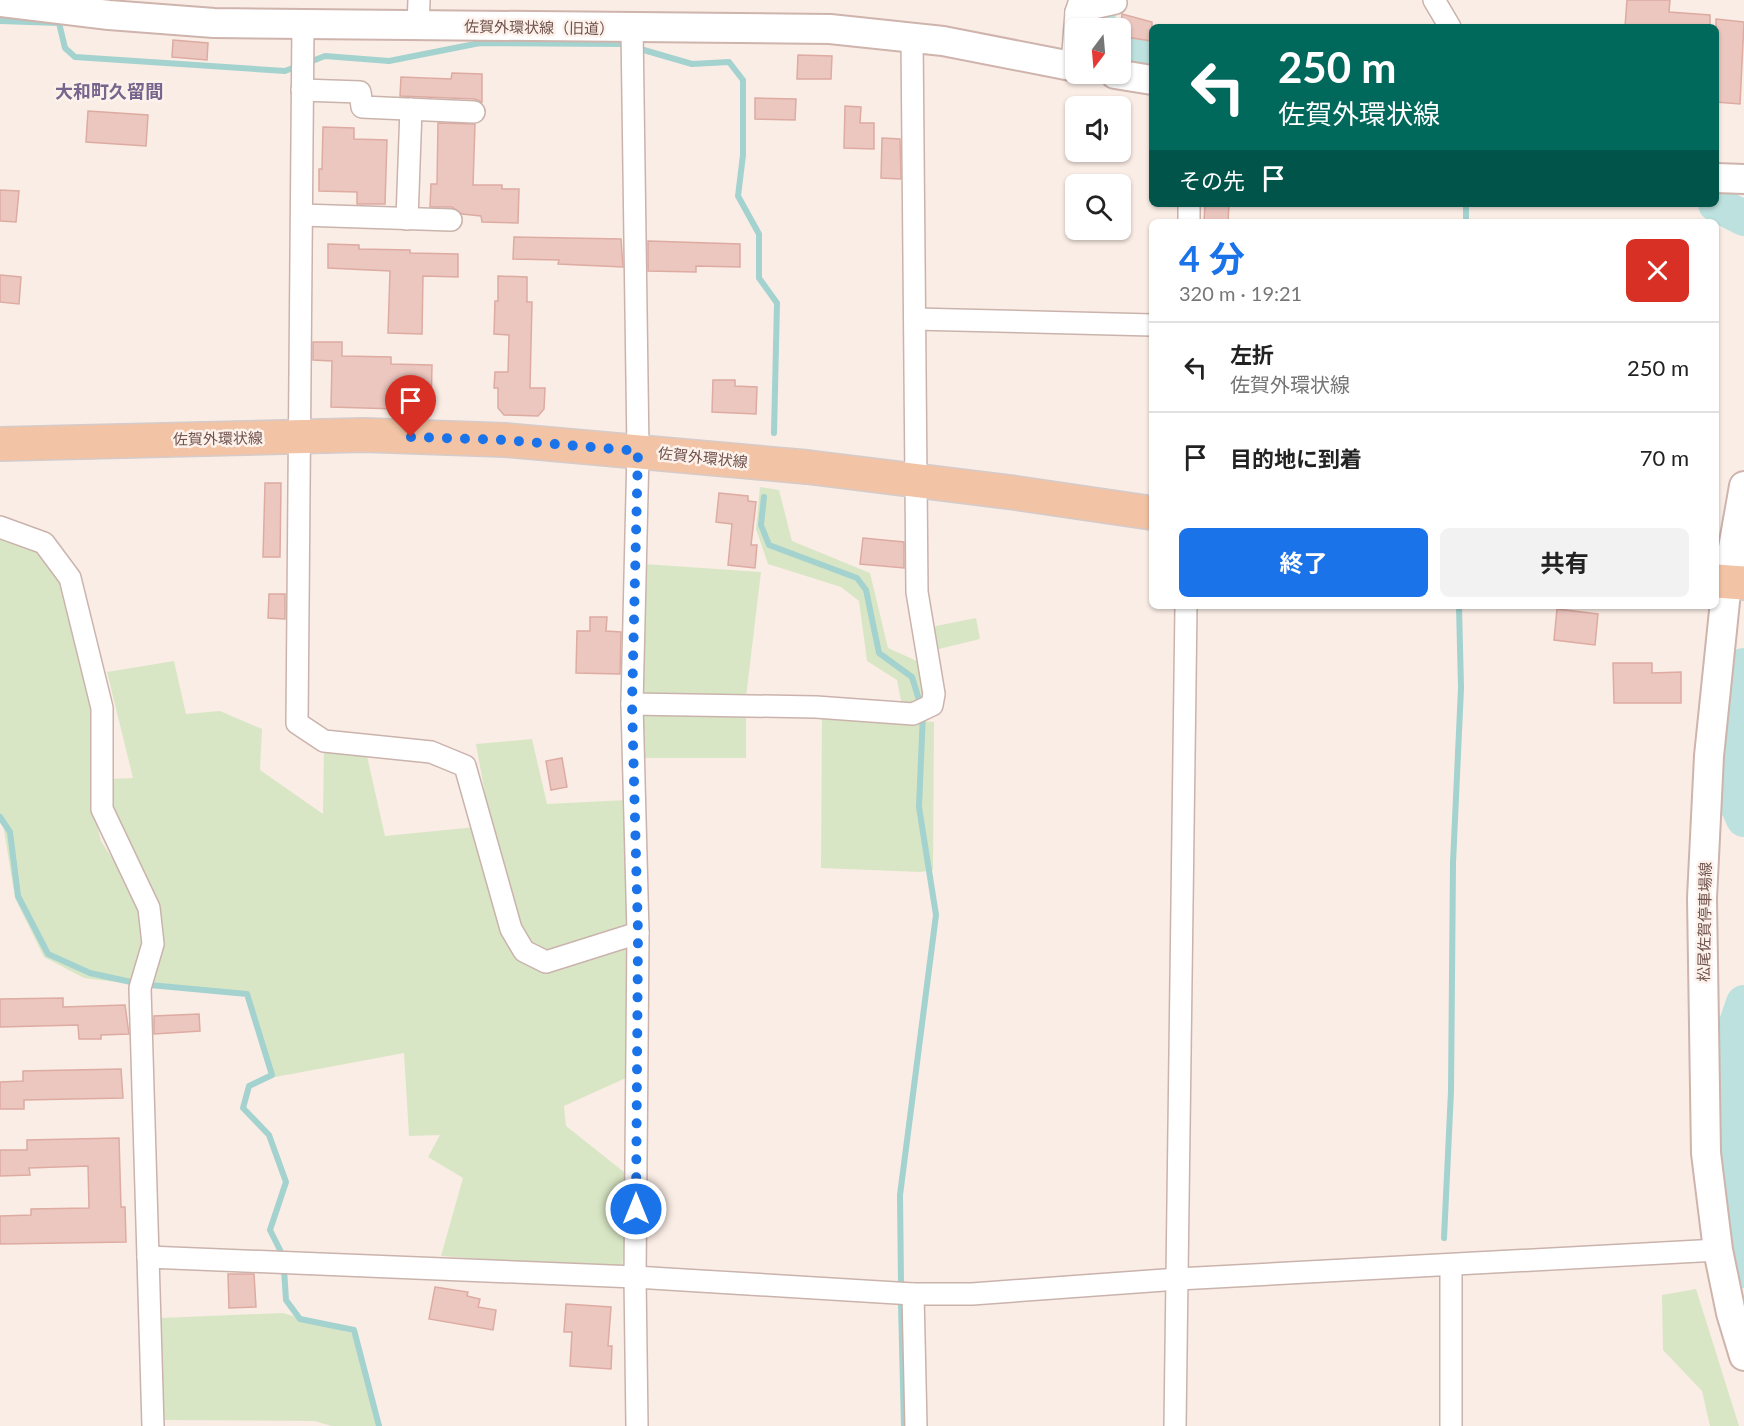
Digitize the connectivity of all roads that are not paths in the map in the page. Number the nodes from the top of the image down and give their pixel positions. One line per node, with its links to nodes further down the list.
1 (1434, 0): 6 (street)
2 (9, 2): 8 (street, 佐賀外環状線（旧道）)
3 (1116, 3): 4 (street)
4 (1078, 6)
5 (419, 13): 7 (street, 佐賀外環状線（旧道）); 8 (street, 佐賀外環状線（旧道）)
6 (1448, 24)
7 (632, 28): 9 (street, 佐賀外環状線（旧道）); 25 (street)
8 (303, 36): 13 (street)
9 (912, 37): 10 (street, 佐賀外環状線（旧道）); 21 (street)
10 (1065, 64)
11 (1131, 77): 12 (street)
12 (1149, 80)
13 (303, 84): 14 (street); 18 (street)
14 (411, 110): 15 (street); 19 (street)
15 (474, 112)
16 (1719, 178): 17 (street)
17 (1744, 179)
18 (302, 215): 19 (street); 23 (street)
19 (407, 219): 20 (street)
20 (451, 220)
21 (915, 319): 22 (street); 26 (street)
22 (1149, 325)
23 (300, 436): 24 (main road, 佐賀外環状線); 25 (main road, 佐賀外環状線); 33 (street)
24 (0, 444)
25 (638, 451): 26 (main road, 佐賀外環状線); 32 (street)
26 (916, 480): 28 (main road, 佐賀外環状線); 32 (street)
27 (1744, 486): 30 (street, 松尾佐賀停車場線)
28 (1149, 513)
29 (0, 527): 35 (street)
30 (1729, 582): 34 (street, 松尾佐賀停車場線)
31 (1186, 609): 38 (street)
32 (632, 704): 33 (street)
33 (638, 933): 37 (street)
34 (1718, 1250): 36 (street); 40 (street, 松尾佐賀停車場線)
35 (148, 1257): 37 (street); 41 (street)
36 (1451, 1265): 38 (street); 45 (street)
37 (635, 1277): 39 (street); 42 (street)
38 (1178, 1279): 39 (street); 44 (street)
39 (913, 1294): 43 (street)
40 (1744, 1356)
41 (153, 1426)
42 (637, 1426)
43 (916, 1426)
44 (1176, 1426)
45 (1450, 1426)

